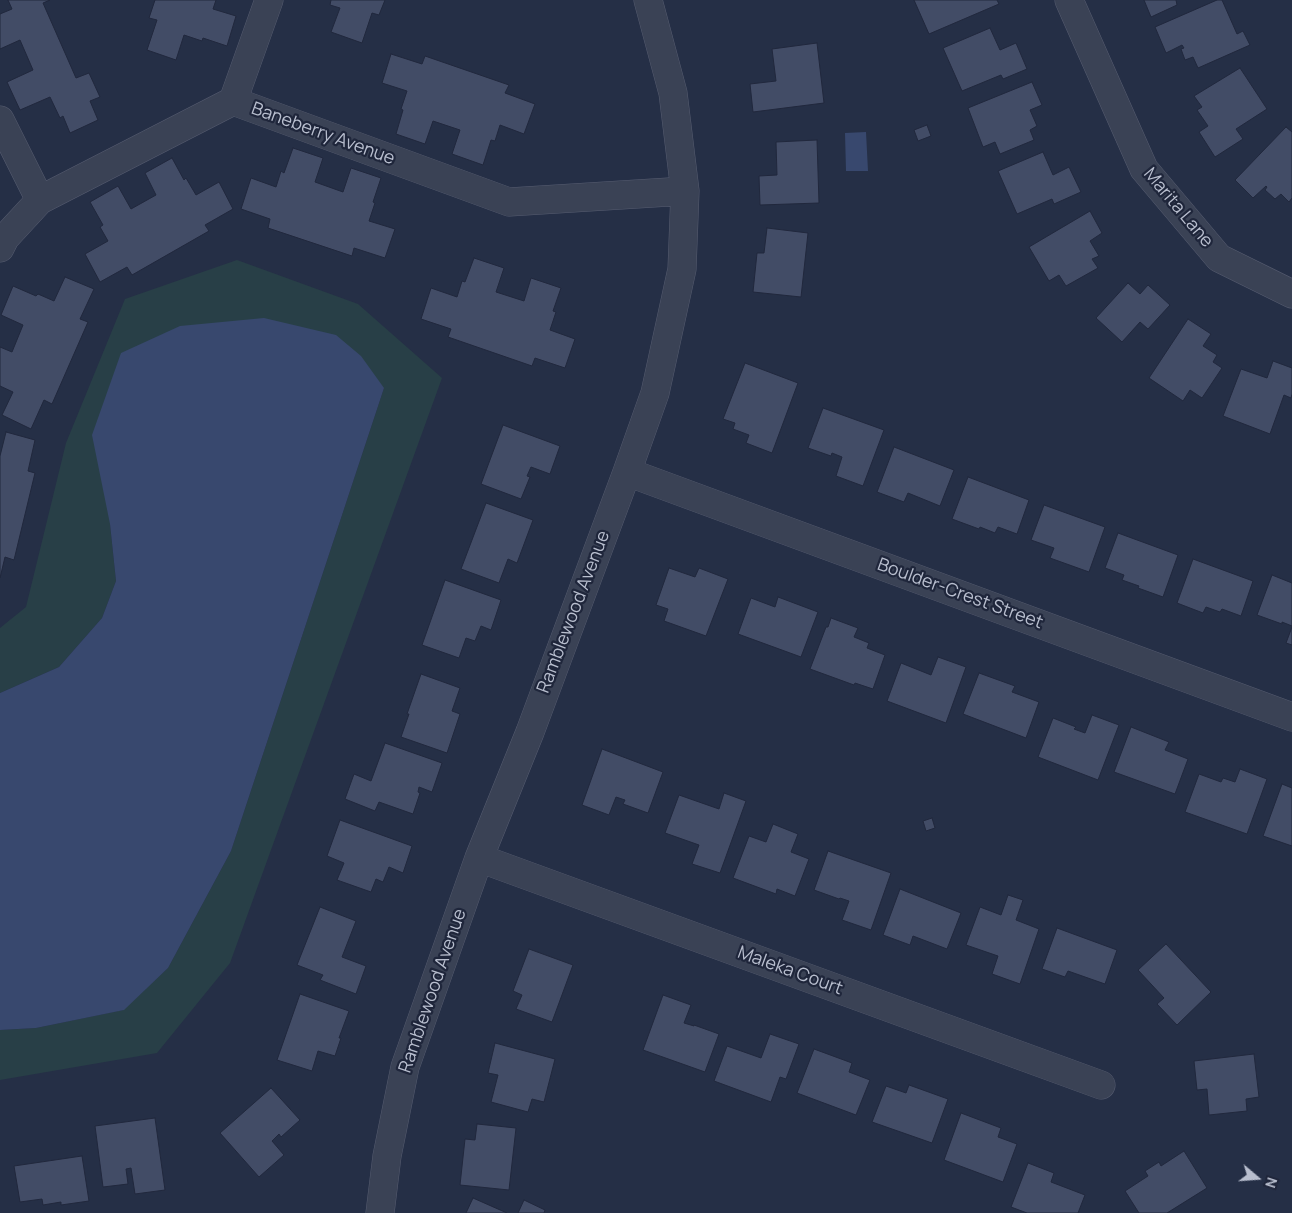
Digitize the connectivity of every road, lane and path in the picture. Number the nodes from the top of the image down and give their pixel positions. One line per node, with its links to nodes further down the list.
1 (268, 0): 4 (street)
2 (648, 0): 6 (street, Ramblewood Avenue)
3 (1069, 0): 9 (street, Marita Lane)
4 (233, 101): 6 (street, Baneberry Avenue); 7 (street, Baneberry Avenue)
5 (0, 120): 7 (street)
6 (686, 190): 10 (street, Ramblewood Avenue)
7 (40, 200): 8 (street, Baneberry Avenue)
8 (0, 248)
9 (1292, 294)
10 (627, 472): 11 (street, Boulder-Crest Street); 12 (street, Ramblewood Avenue)
11 (1292, 717)
12 (479, 858): 13 (street, Maleka Court); 14 (street, Ramblewood Avenue)
13 (1101, 1085)
14 (380, 1213)

